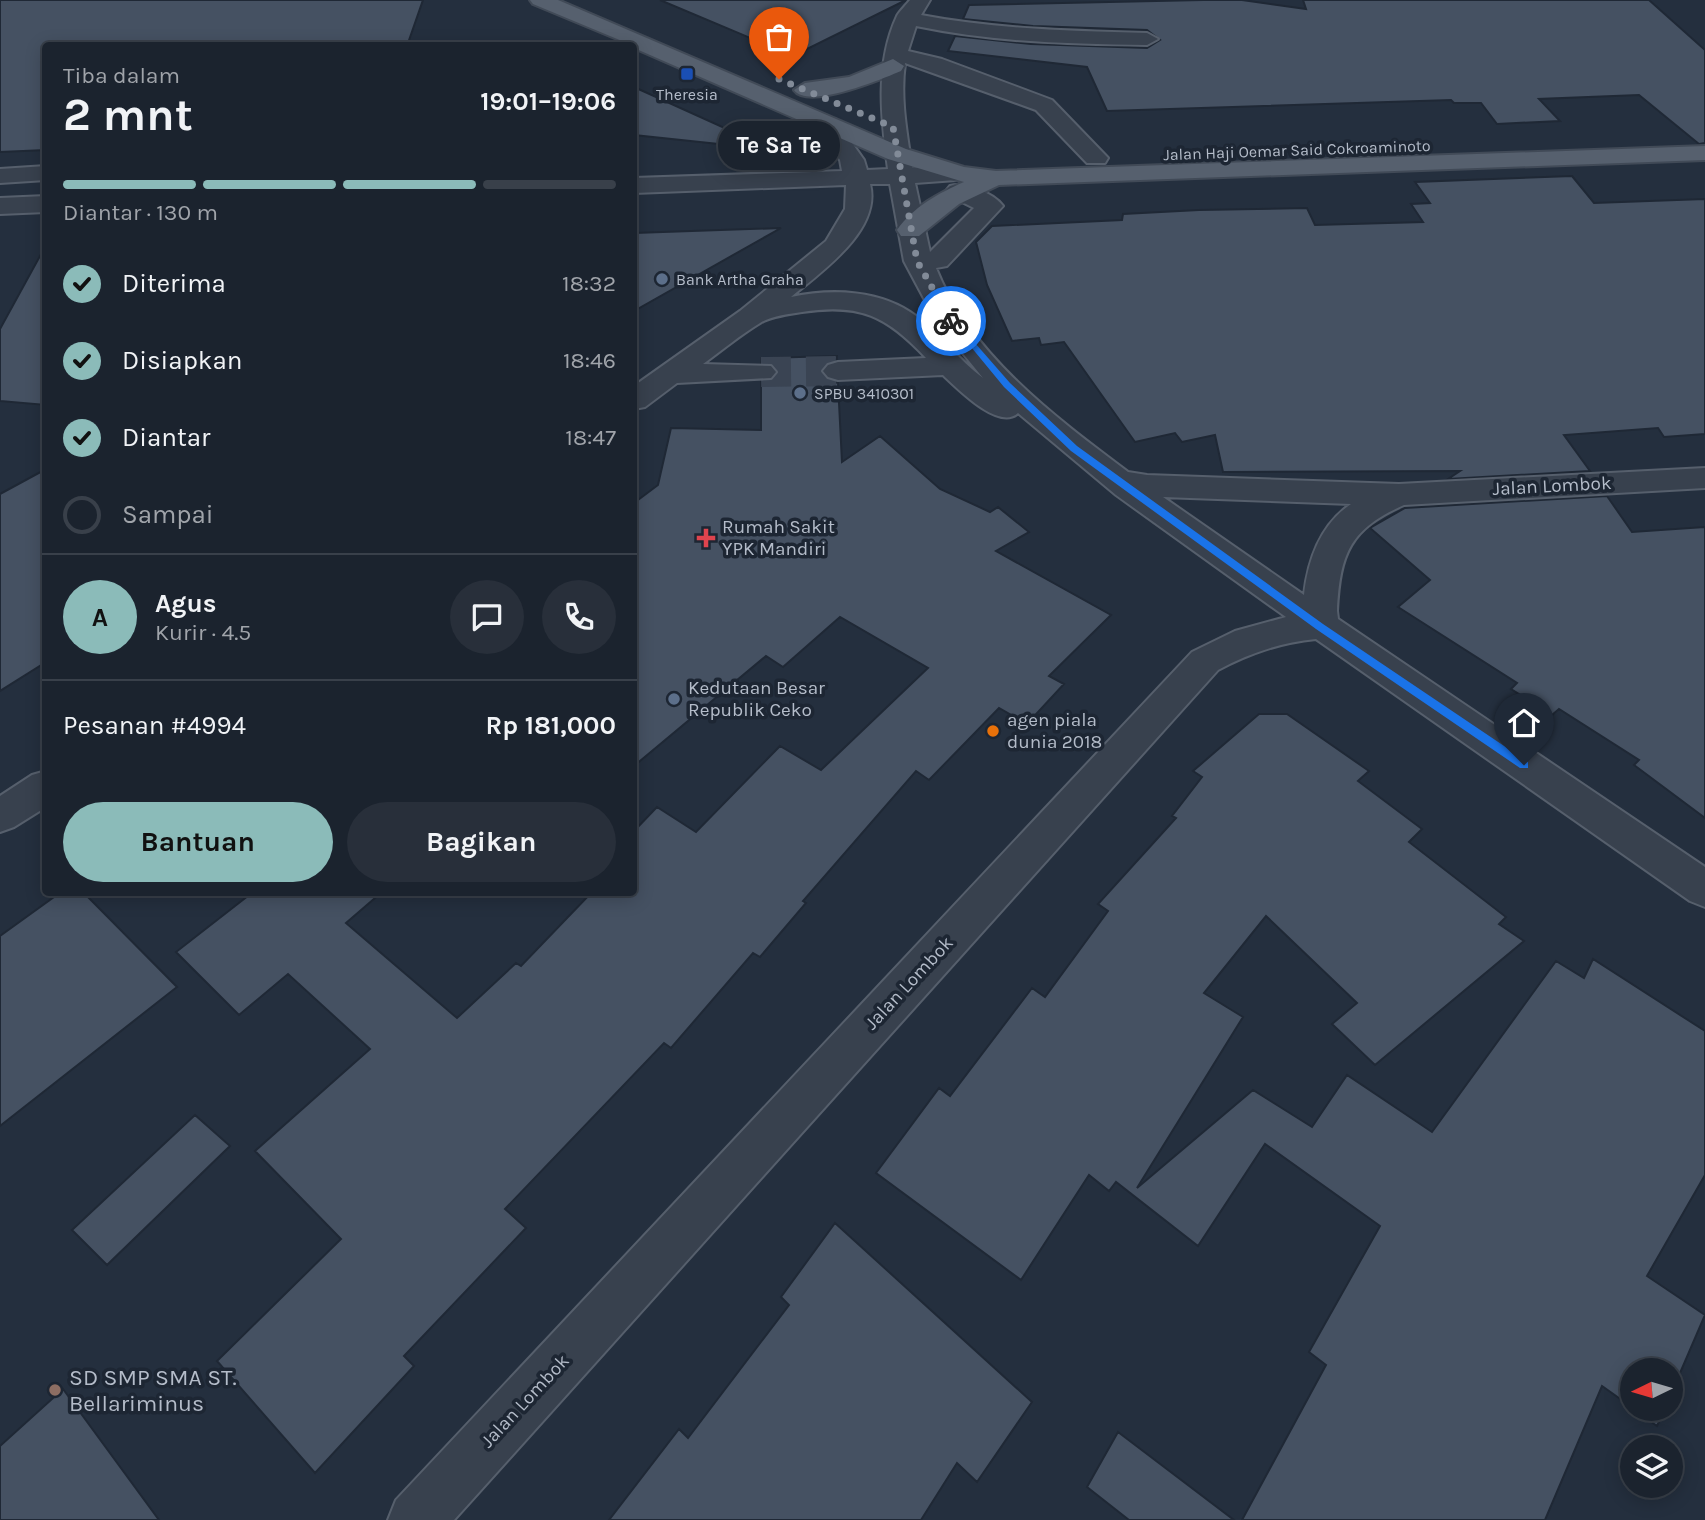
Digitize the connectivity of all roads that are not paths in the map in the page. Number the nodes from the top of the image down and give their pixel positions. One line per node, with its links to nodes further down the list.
1 (540, 0): 8 (main road)
2 (587, 0): 7 (main road)
3 (920, 0): 4 (street)
4 (906, 18): 5 (street); 6 (street)
5 (1147, 39)
6 (894, 60): 7 (main road); 10 (street); 13 (street)
7 (805, 90): 8 (main road)
8 (834, 114): 14 (main road); 18 (street)
9 (869, 117): 10 (main road, Jalan Haji Oemar Said Cokroaminoto)
10 (893, 127): 14 (street); 15 (main road, Jalan Haji Oemar Said Cokroaminoto)
11 (1705, 133): 13 (main road, Jalan Haji Oemar Said Cokroaminoto)
12 (1705, 153): 15 (main road, Jalan Haji Oemar Said Cokroaminoto)
13 (1096, 158): 15 (main road, Jalan Haji Oemar Said Cokroaminoto)
14 (899, 165): 15 (street, Jalan Haji Oemar Said Cokroaminoto); 18 (street, Jalan Haji Oemar Said Cokroaminoto); 24 (street)
15 (963, 167): 24 (main road, Jalan Haji Oemar Said Cokroaminoto); 25 (street)
16 (42, 173): 17 (street)
17 (0, 176)
18 (858, 177): 19 (street, Jalan Haji Oemar Said Cokroaminoto); 23 (street)
19 (799, 180): 20 (street, Jalan Haji Oemar Said Cokroaminoto); 23 (street)
20 (637, 185)
21 (42, 204): 22 (street)
22 (0, 206)
23 (847, 230): 26 (street)
24 (910, 230): 25 (street)
25 (917, 261): 32 (street)
26 (750, 317): 27 (street); 30 (street)
27 (950, 366): 28 (street); 32 (street)
28 (838, 370)
29 (761, 372): 30 (street)
30 (673, 373): 31 (street)
31 (637, 398)
32 (1074, 449): 34 (street)
33 (1705, 478): 35 (street, Jalan Lombok)
34 (1116, 479): 35 (street, Jalan Lombok); 36 (street)
35 (1399, 495): 36 (street, Jalan Lombok)
36 (1320, 626): 39 (street); 40 (street, Jalan Lombok)
37 (42, 789): 38 (street)
38 (0, 816)
39 (1705, 889)
40 (416, 1520)

